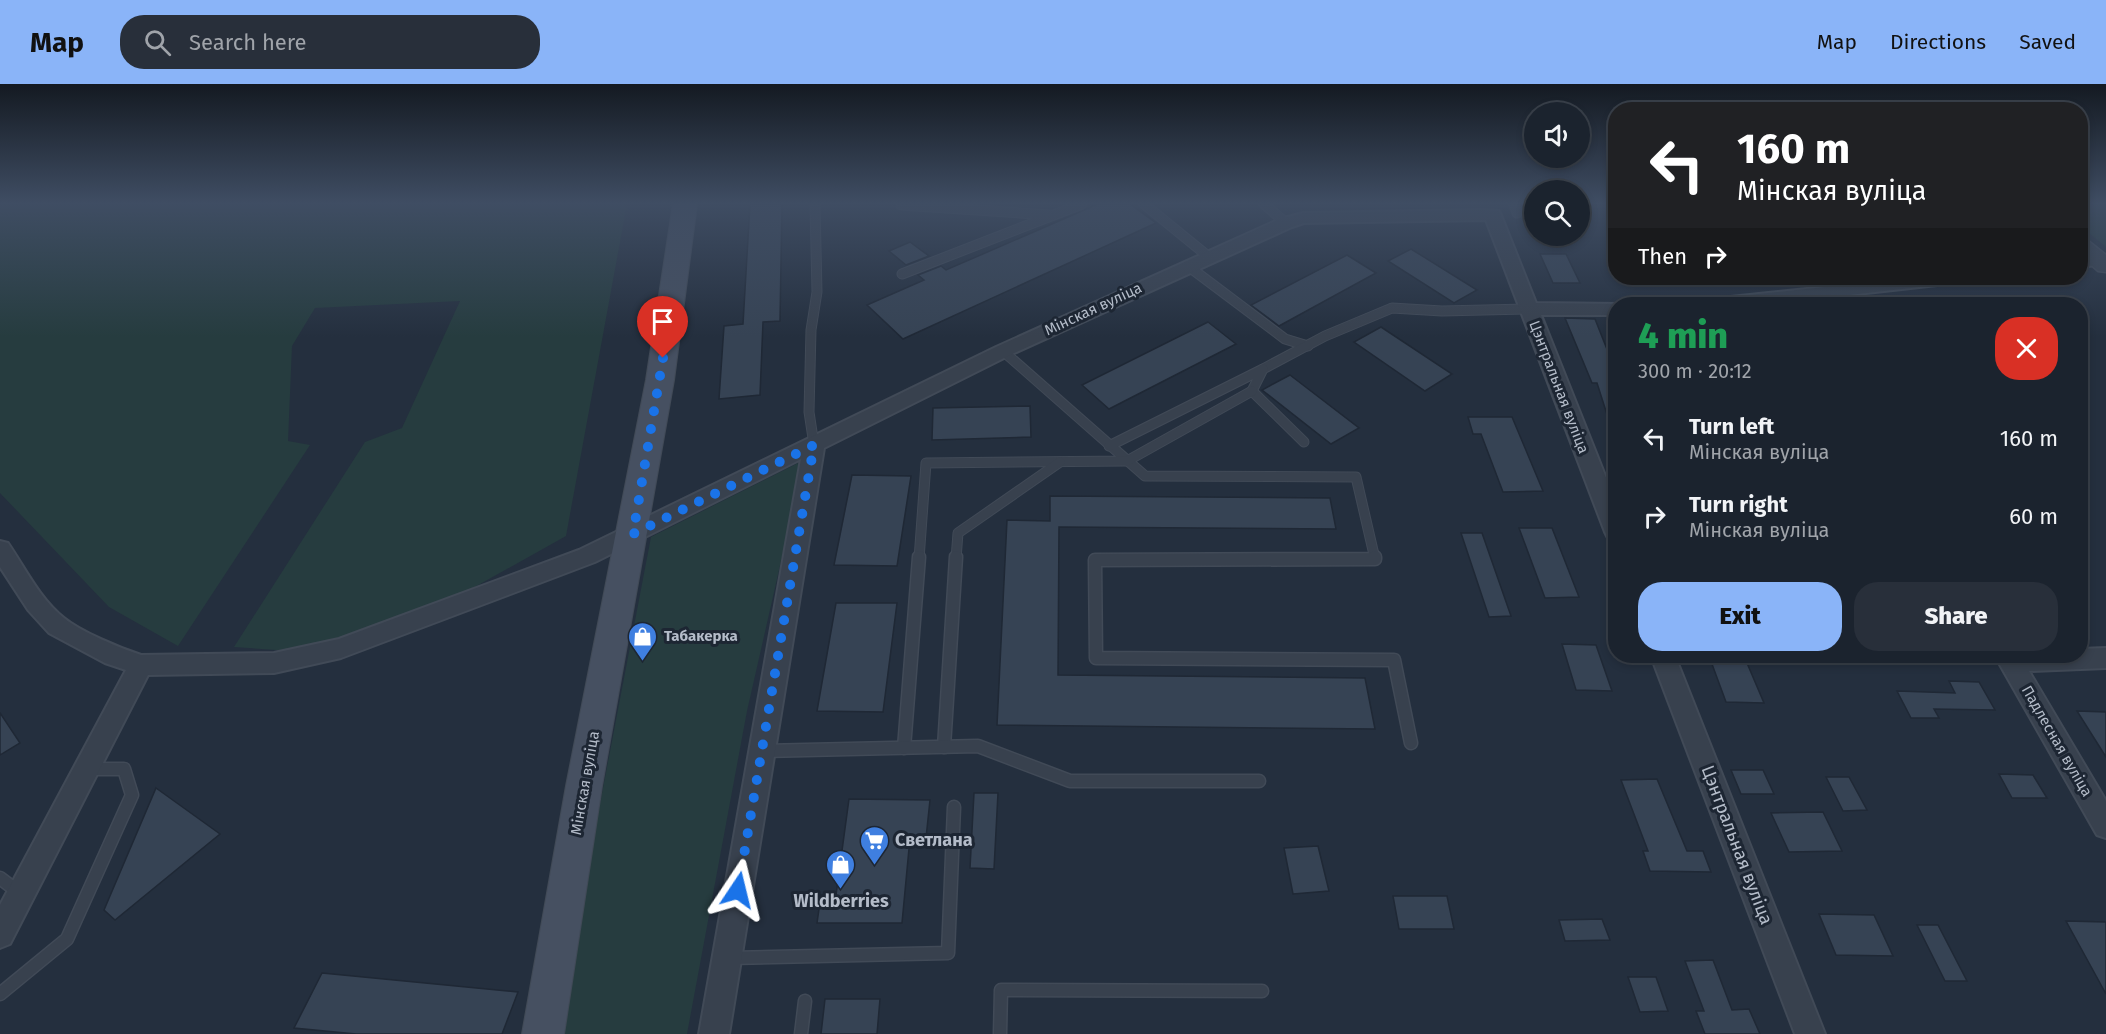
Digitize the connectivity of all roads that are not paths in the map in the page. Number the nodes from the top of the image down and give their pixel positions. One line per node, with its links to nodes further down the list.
1 (679, 248): 24 (main road, Мінская вуліца)
2 (816, 248): 19 (lane)
3 (968, 248): 9 (lane)
4 (1198, 248): 7 (lane)
5 (1229, 248): 7 (street, Мінская вуліца)
6 (1506, 248): 12 (street, Цэнтральная вуліца)
7 (1209, 257): 8 (street, Мінская вуліца)
8 (1188, 266): 14 (lane); 15 (street, Мінская вуліца)
9 (902, 274)
10 (1904, 285): 11 (street)
11 (1818, 297)
12 (1529, 309): 13 (street, Цэнтральная вуліца); 14 (lane); 23 (street, Цэнтральная вуліца)
13 (1608, 309)
14 (1308, 346): 16 (lane)
15 (1003, 351): 19 (street, Мінская вуліца); 20 (lane)
16 (1263, 369): 17 (lane); 20 (lane)
17 (1252, 391): 18 (lane); 21 (lane)
18 (1304, 442)
19 (814, 445): 24 (street, Мінская вуліца); 34 (street)
20 (1109, 446): 21 (lane)
21 (1127, 461): 22 (lane); 31 (lane)
22 (1061, 462): 32 (lane); 33 (lane)
23 (1608, 511)
24 (633, 534): 30 (street); 46 (main road, Мінская вуліца)
25 (0, 549): 30 (street)
26 (2088, 658): 27 (street)
27 (2106, 658)
28 (1666, 663): 50 (street, Цэнтральная вуліца)
29 (2012, 663): 38 (street, Падлесная вуліца)
30 (141, 665): 35 (street)
31 (1412, 743)
32 (944, 747): 33 (lane); 36 (lane)
33 (903, 748): 34 (lane)
34 (763, 751): 42 (street)
35 (87, 769): 40 (street); 44 (lane)
36 (1259, 781)
37 (954, 807): 42 (lane)
38 (2106, 826)
39 (0, 878): 40 (lane)
40 (21, 894): 41 (street)
41 (0, 934)
42 (726, 958): 47 (street)
43 (1262, 992): 49 (lane)
44 (0, 994)
45 (805, 1001): 48 (lane)
46 (543, 1034)
47 (714, 1034)
48 (801, 1034)
49 (1000, 1034)
50 (1810, 1034)

